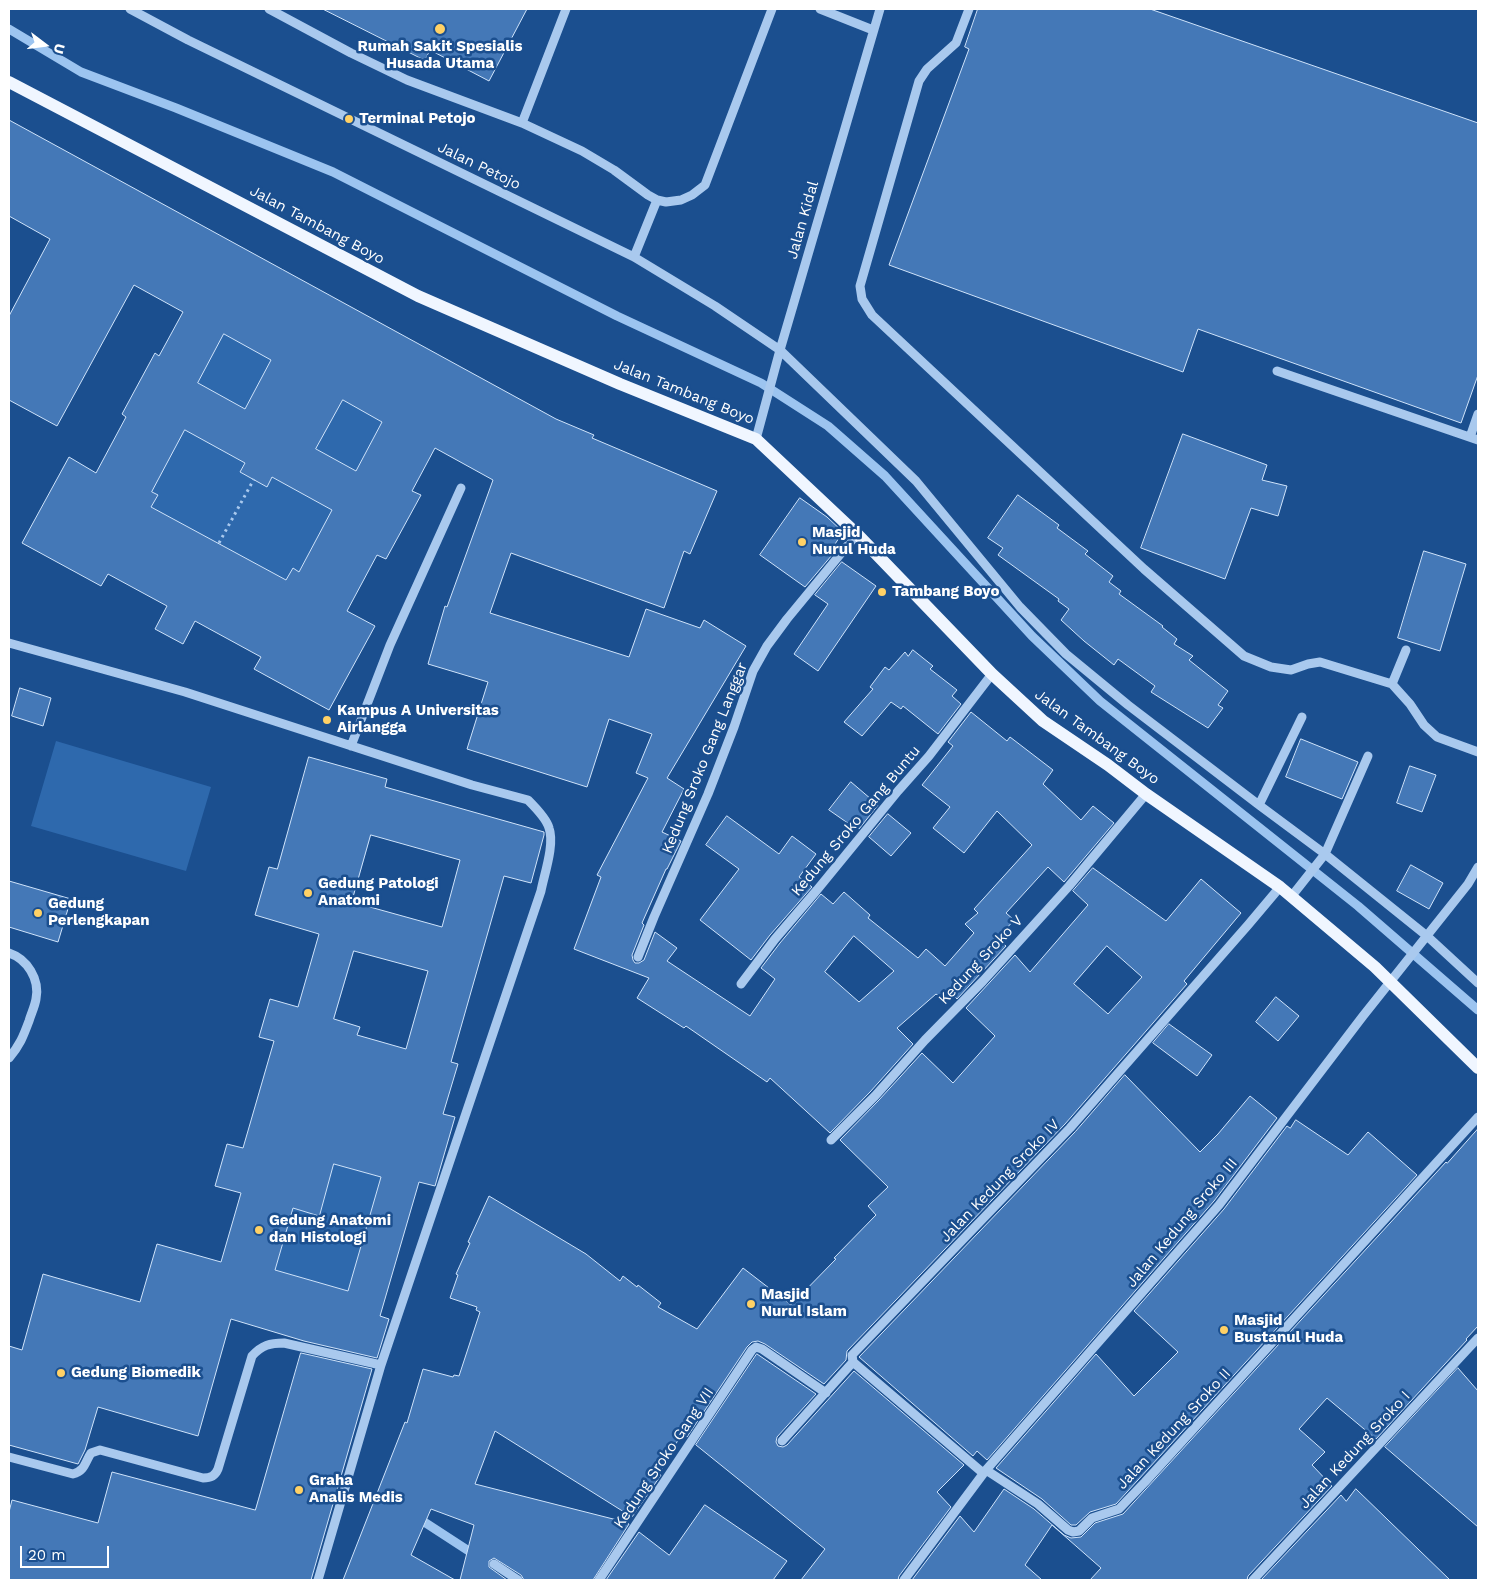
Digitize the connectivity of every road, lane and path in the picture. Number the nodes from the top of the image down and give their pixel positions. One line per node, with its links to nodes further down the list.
1 (130, 9): 12 (street, Jalan Petojo)
2 (269, 9): 10 (street)
3 (566, 9): 10 (street)
4 (772, 9): 11 (street)
5 (820, 9): 8 (street)
6 (880, 9): 8 (street, Jalan Kidal)
7 (969, 9): 25 (street)
8 (873, 30): 13 (street, Jalan Kidal)
9 (9, 82): 17 (main road, Jalan Tambang Boyo)
10 (522, 123): 11 (street)
11 (657, 200): 12 (street)
12 (634, 257): 13 (street, Jalan Petojo)
13 (780, 350): 17 (street, Jalan Kidal); 31 (street, Jalan Petojo)
14 (1277, 371): 16 (street)
15 (1478, 414): 16 (street)
16 (1474, 438)
17 (756, 439): 20 (main road, Jalan Tambang Boyo)
18 (254, 479): 21 (path)
19 (461, 488): 27 (street)
20 (857, 534): 24 (main road, Jalan Tambang Boyo); 38 (street, Kedung Sroko Gang Langgar)
21 (219, 543)
22 (9, 643): 27 (street)
23 (1406, 650): 25 (street)
24 (992, 674): 30 (main road, Jalan Tambang Boyo); 41 (street, Kedung Sroko Gang Buntu)
25 (1392, 684): 28 (street)
26 (1302, 717): 31 (street)
27 (351, 746): 48 (street)
28 (1478, 752)
29 (1368, 756): 32 (street)
30 (1146, 794): 34 (main road, Jalan Tambang Boyo); 45 (street, Kedung Sroko V)
31 (1259, 805): 32 (street, Jalan Petojo)
32 (1326, 854): 35 (street); 36 (street, Jalan Petojo)
33 (1478, 867): 36 (street, Jalan Kedung Sroko III)
34 (1280, 887): 35 (main road, Jalan Tambang Boyo); 47 (street, Jalan Kedung Sroko IV)
35 (1294, 893): 39 (main road, Jalan Tambang Boyo)
36 (1424, 939): 39 (street, Jalan Kedung Sroko III); 40 (street, Jalan Petojo)
37 (9, 953): 42 (street)
38 (638, 957)
39 (1391, 982): 43 (main road, Jalan Tambang Boyo); 52 (street, Jalan Kedung Sroko III)
40 (1478, 983)
41 (741, 984)
42 (9, 1058)
43 (1478, 1068)
44 (1478, 1116): 52 (street, Jalan Kedung Sroko II)
45 (832, 1140)
46 (1478, 1338): 58 (street, Jalan Kedung Sroko I)
47 (853, 1362): 49 (street, Jalan Kedung Sroko IV); 52 (street)
48 (381, 1365): 51 (street); 54 (street)
49 (826, 1393): 50 (street, Jalan Kedung Sroko IV); 56 (street, Kedung Sroko Gang VII)
50 (782, 1441)
51 (9, 1457)
52 (984, 1471): 57 (street, Jalan Kedung Sroko III)
53 (494, 1564): 55 (street)
54 (318, 1580)
55 (518, 1580)
56 (599, 1580)
57 (904, 1580)
58 (1253, 1580)

